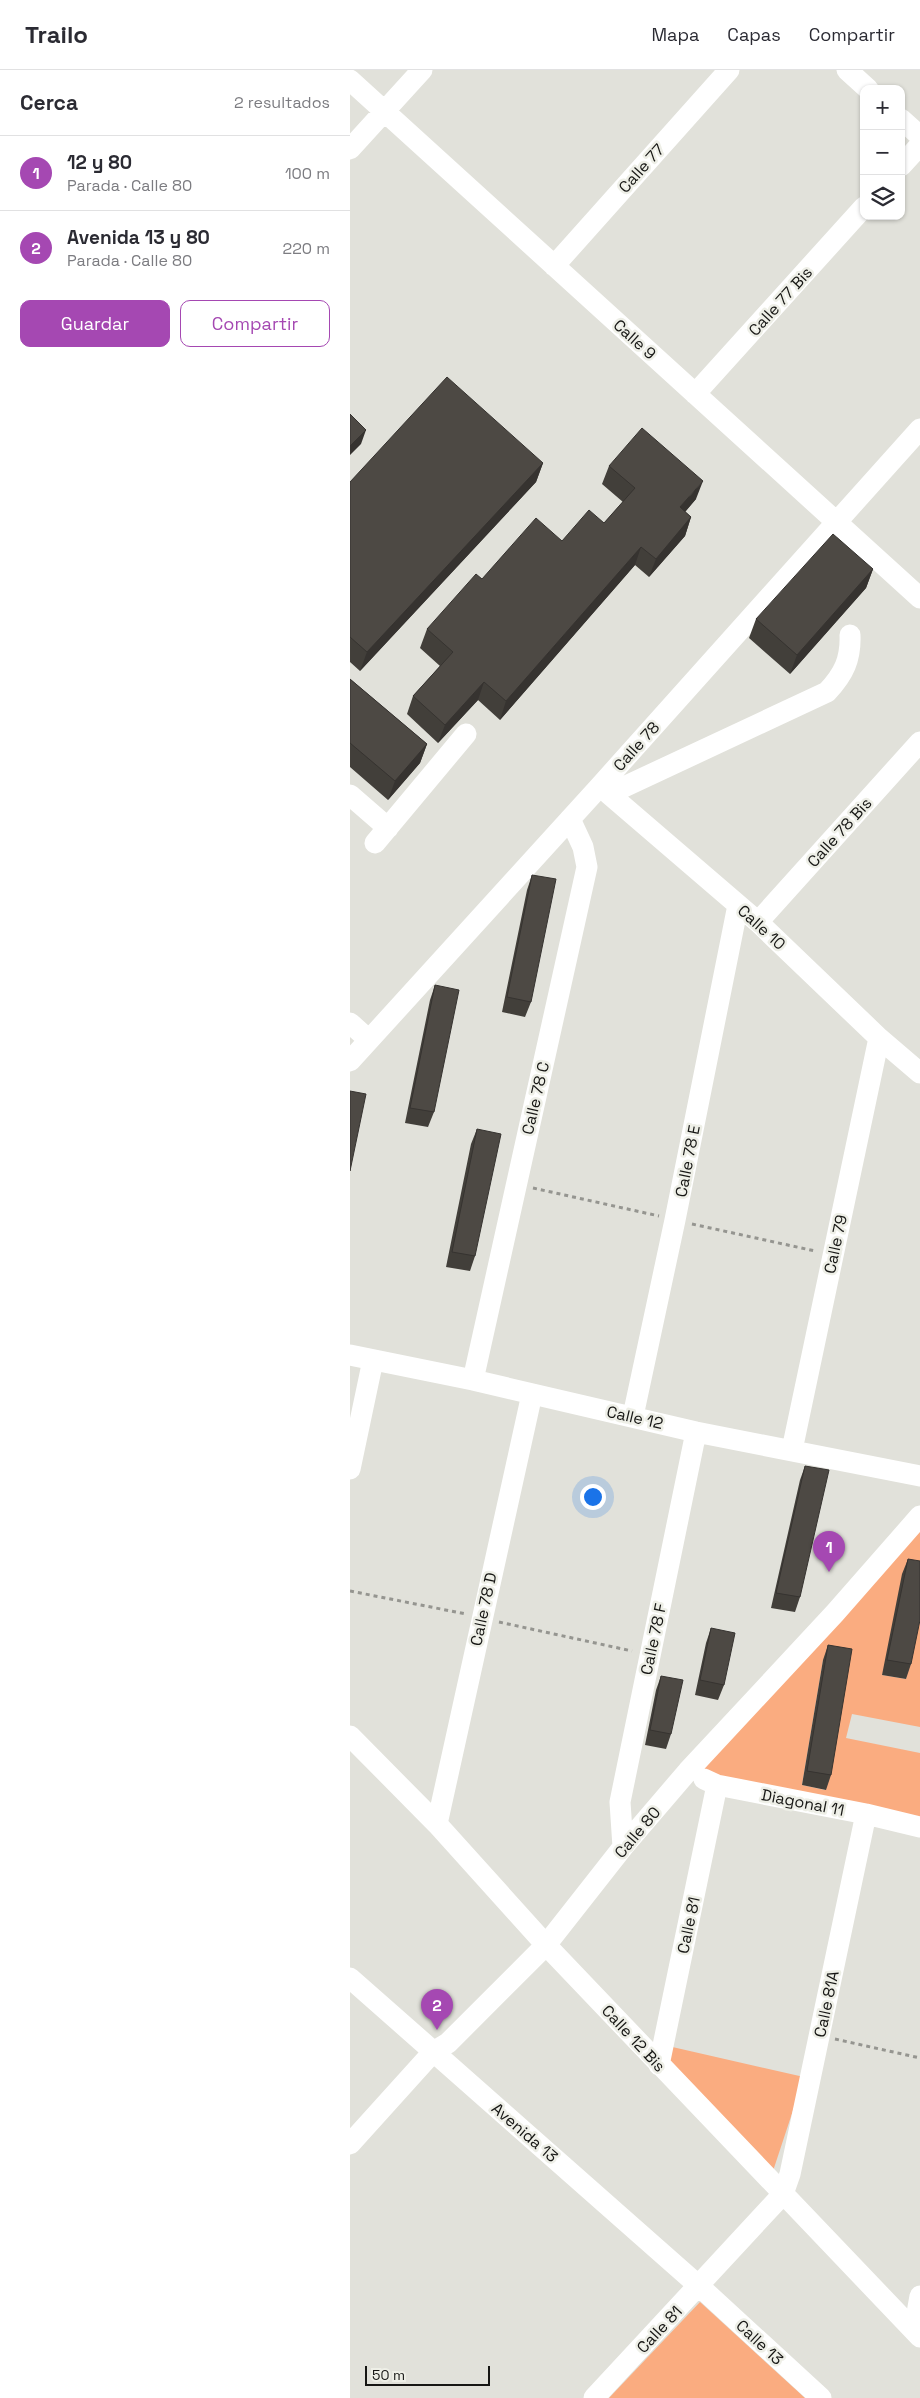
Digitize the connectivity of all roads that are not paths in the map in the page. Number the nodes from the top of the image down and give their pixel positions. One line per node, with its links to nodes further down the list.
1 (422, 70): 6 (street)
2 (729, 70): 13 (street, Calle 77)
3 (847, 70): 5 (street)
4 (350, 80): 6 (street, Calle 9)
5 (864, 85)
6 (385, 111): 10 (street); 13 (street, Calle 9)
7 (905, 123): 8 (street)
8 (920, 136)
9 (920, 145): 11 (street)
10 (350, 149)
11 (905, 162)
12 (860, 211): 14 (street, Calle 77 Bis)
13 (554, 266): 14 (street, Calle 9)
14 (695, 394): 16 (street, Calle 9)
15 (920, 429): 16 (street, Calle 78)
16 (837, 523): 17 (street, Calle 9); 21 (street, Calle 78)
17 (920, 598)
18 (850, 635): 21 (street)
19 (466, 734): 22 (street)
20 (920, 742): 25 (street, Calle 78 Bis)
21 (605, 790): 23 (street, Calle 78); 24 (street, Calle 10)
22 (350, 795)
23 (570, 819): 28 (street, Calle 78); 33 (street, Calle 78 C)
24 (738, 905): 25 (street, Calle 10); 35 (street, Calle 78 E)
25 (758, 922): 27 (street, Calle 10)
26 (350, 1023): 28 (street)
27 (879, 1038): 30 (street, Calle 10); 37 (street, Calle 79)
28 (369, 1040): 29 (street, Calle 78)
29 (350, 1061)
30 (920, 1073)
31 (350, 1355): 32 (street, Calle 12)
32 (373, 1360): 33 (street, Calle 12); 38 (street)
33 (473, 1380): 34 (street, Calle 12)
34 (532, 1394): 35 (street, Calle 12); 45 (street, Calle 78 D)
35 (632, 1416): 36 (street, Calle 12)
36 (696, 1432): 37 (street, Calle 12); 47 (street, Calle 78 F)
37 (792, 1450): 39 (street, Calle 12)
38 (350, 1469)
39 (920, 1476)
40 (920, 1516): 42 (street, Calle 80)
41 (350, 1736): 45 (street, Calle 12 Bis)
42 (688, 1771): 43 (street, Diagonal 11); 47 (street, Calle 80)
43 (717, 1785): 44 (street, Diagonal 11); 51 (street, Calle 81)
44 (866, 1814): 46 (street, Diagonal 11); 53 (street, Calle 81A)
45 (438, 1824): 48 (street, Calle 12 Bis)
46 (920, 1827)
47 (623, 1847): 48 (street, Calle 80)
48 (546, 1945): 50 (street, Calle 80); 51 (street, Calle 12 Bis)
49 (350, 1978): 50 (street, Avenida 13)
50 (433, 2052): 52 (street, Calle 80); 54 (street, Avenida 13)
51 (659, 2065): 53 (street, Calle 12 Bis)
52 (350, 2144)
53 (783, 2194): 54 (street, Calle 81); 56 (street, Calle 12 Bis)
54 (699, 2286): 57 (street, Calle 81); 58 (street, Calle 13)
55 (920, 2296): 56 (street)
56 (917, 2334)
57 (594, 2398)
58 (821, 2398)

